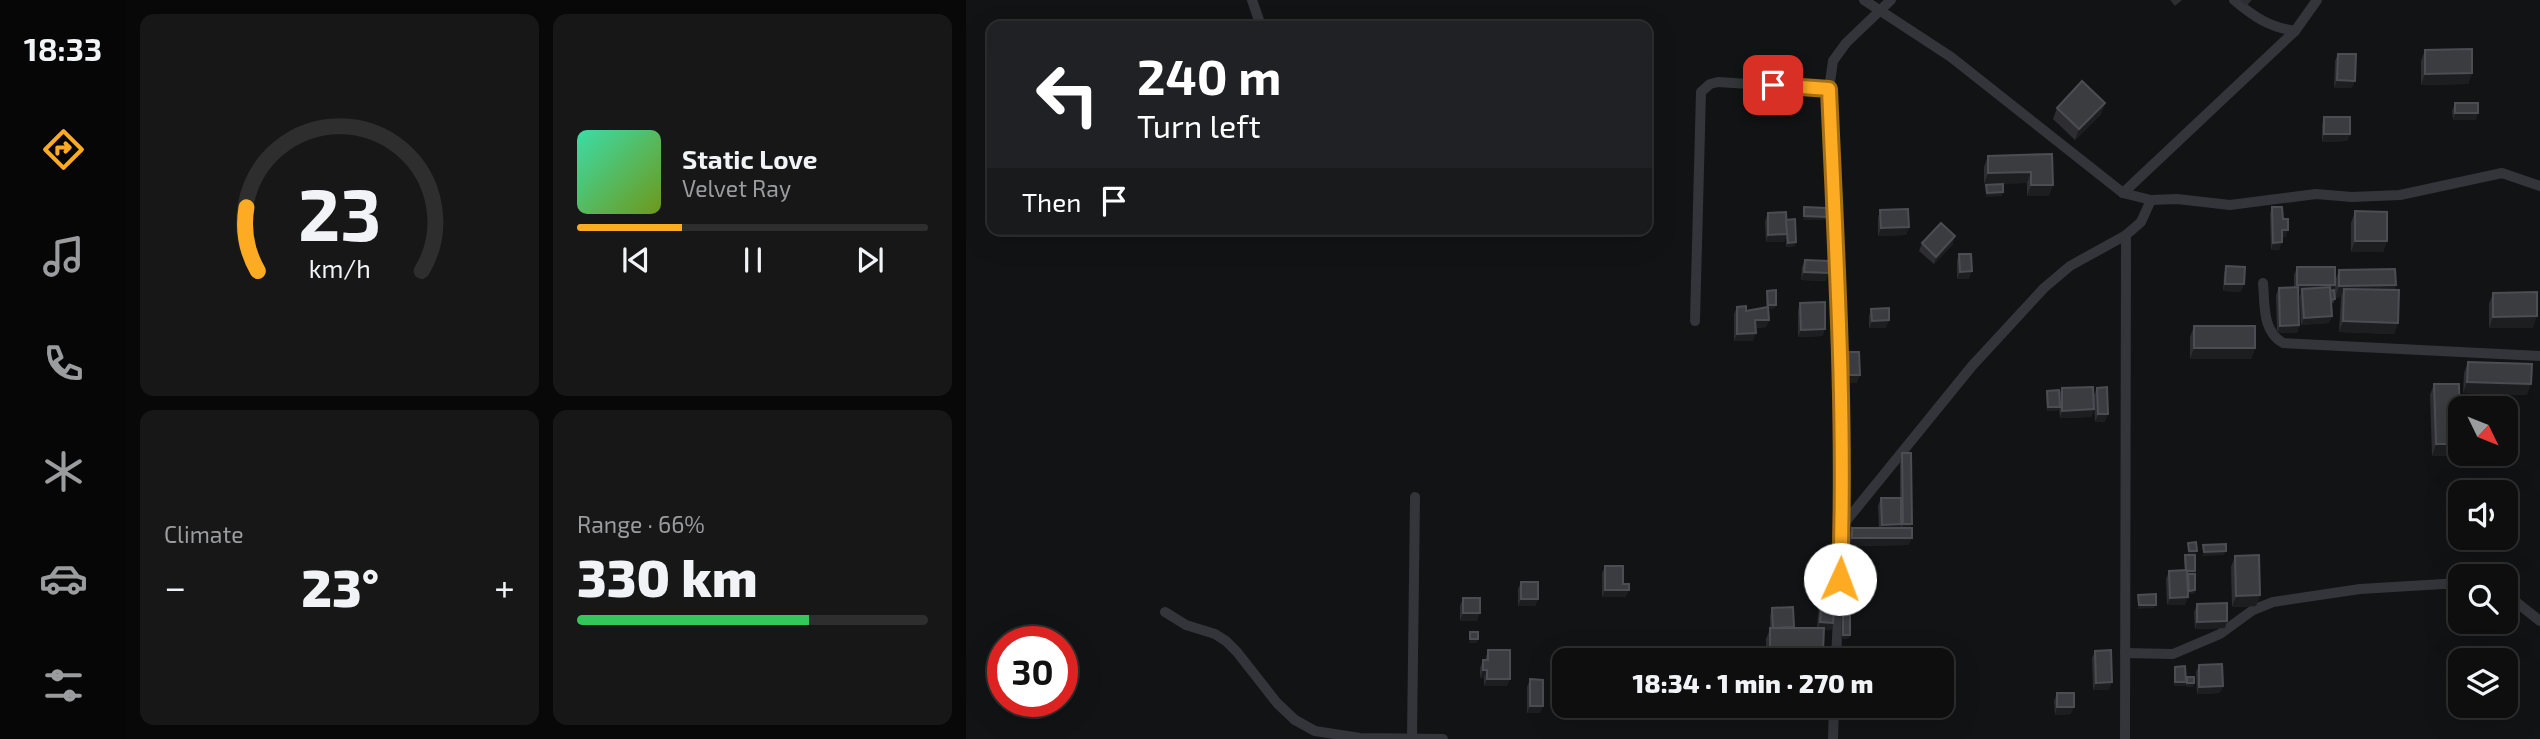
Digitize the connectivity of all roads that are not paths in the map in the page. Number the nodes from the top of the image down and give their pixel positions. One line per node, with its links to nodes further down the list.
1 (1252, 0): 7 (street)
2 (1864, 0): 6 (street)
3 (1891, 0): 6 (street)
4 (2234, 0): 8 (street)
5 (2317, 0): 8 (street)
6 (1882, 10): 9 (street); 11 (street)
7 (1259, 21)
8 (2295, 31): 11 (street)
9 (1829, 89): 15 (street); 18 (street)
10 (2540, 186): 12 (street)
11 (2123, 193): 12 (street)
12 (2151, 200): 13 (street)
13 (2126, 234): 18 (street); 24 (street)
14 (2263, 283): 16 (street)
15 (1695, 321)
16 (2540, 356)
17 (1415, 497): 26 (street)
18 (1842, 526): 23 (street)
19 (2448, 584): 24 (street)
20 (2518, 604): 22 (street)
21 (1164, 612): 27 (street)
22 (2540, 621)
23 (1837, 648)
24 (2125, 653): 30 (street)
25 (1834, 718): 29 (street)
26 (1412, 737): 27 (street); 28 (street)
27 (1360, 738)
28 (1443, 739)
29 (1833, 739)
30 (2125, 739)

